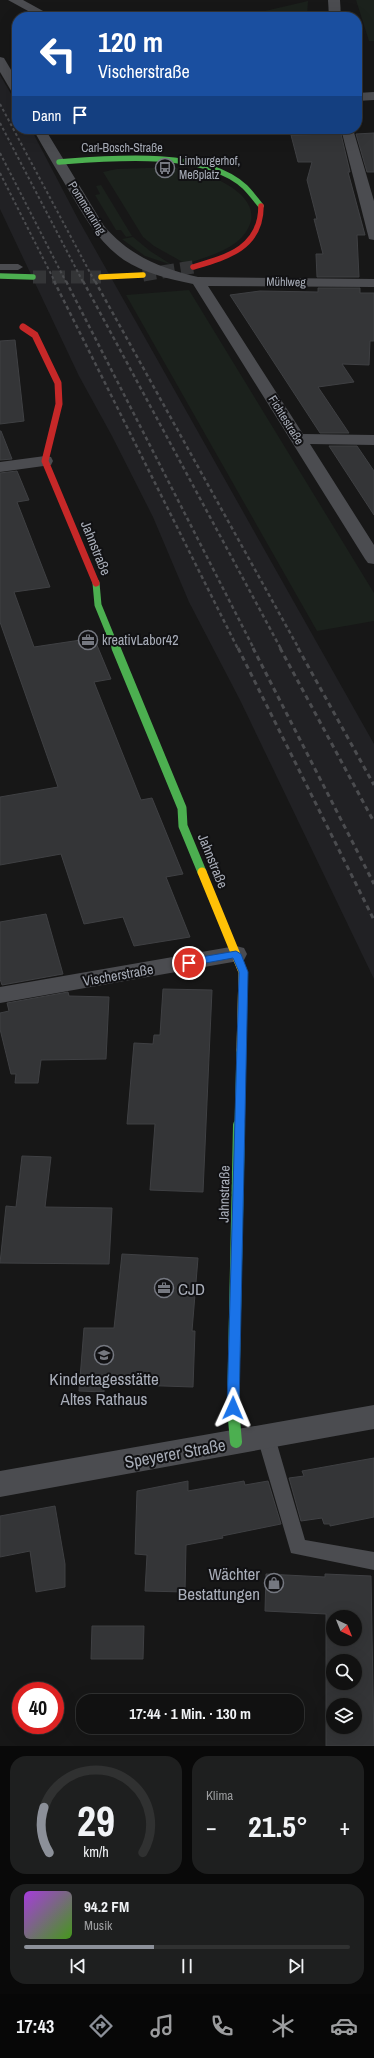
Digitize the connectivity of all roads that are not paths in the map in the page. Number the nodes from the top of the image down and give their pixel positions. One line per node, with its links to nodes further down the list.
1 (14, 0): 3 (street)
2 (334, 0): 4 (street)
3 (38, 12)
4 (335, 12)
5 (0, 61): 6 (street)
6 (12, 82)
7 (374, 96): 8 (street)
8 (362, 97)
9 (42, 134): 11 (street, Pommernring)
10 (348, 134): 12 (street)
11 (59, 162): 15 (street, Pommernring); 15 (street, Carl-Bosch-Straße)
12 (374, 236)
13 (0, 267): 14 (lane)
14 (18, 268)
15 (196, 274): 20 (street, Mühlweg); 22 (street, Fichtestraße)
16 (143, 275): 19 (street)
17 (0, 276): 18 (street)
18 (32, 277)
19 (101, 277)
20 (374, 283)
21 (23, 327): 24 (street)
22 (299, 439): 23 (street); 26 (street, Fichtestraße)
23 (374, 440)
24 (45, 461): 25 (street); 27 (street, Jahnstraße)
25 (0, 467)
26 (374, 559)
27 (236, 954): 28 (street, Vischerstraße); 31 (street, Jahnstraße)
28 (0, 996)
29 (374, 1417): 30 (street, Speyerer Straße)
30 (266, 1437): 31 (street, Speyerer Straße); 33 (lane)
31 (236, 1442): 32 (street, Speyerer Straße)
32 (0, 1484)
33 (374, 1561)

